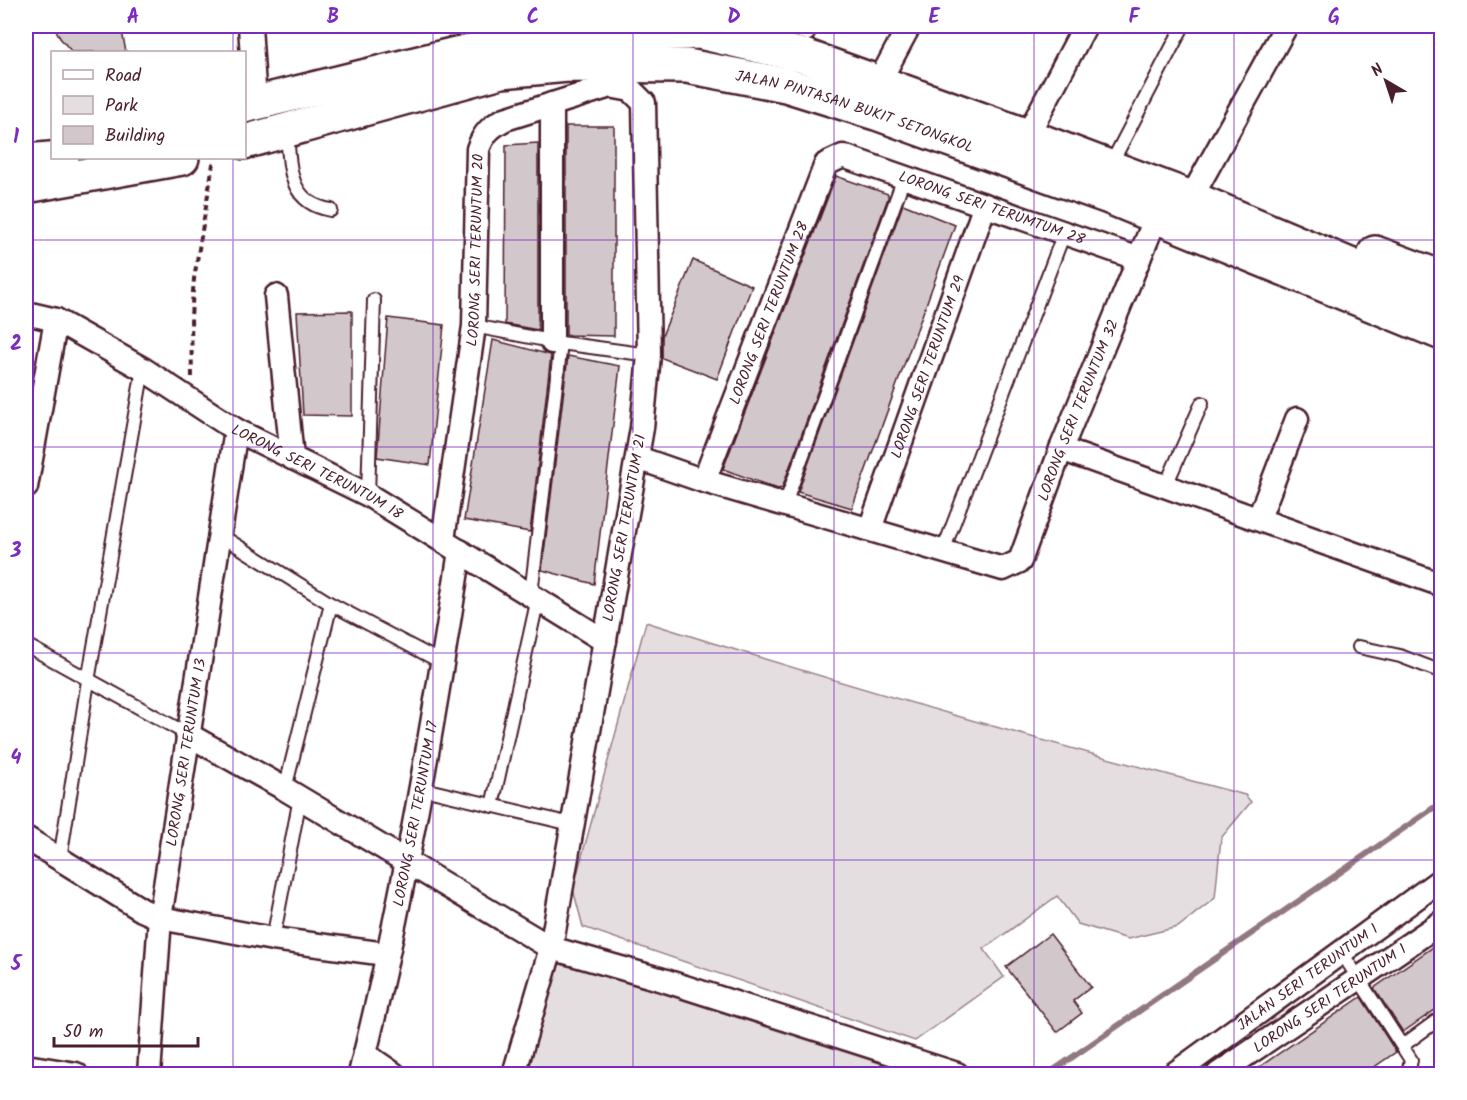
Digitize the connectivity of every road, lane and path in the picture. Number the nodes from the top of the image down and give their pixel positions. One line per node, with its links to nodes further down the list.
1 (250, 26): 11 (street)
2 (780, 26): 3 (lane)
3 (811, 26)
4 (909, 26): 9 (street)
5 (1085, 26): 16 (street)
6 (1183, 26): 24 (lane)
7 (1286, 26): 27 (street)
8 (700, 29): 9 (main road, JALAN PINTASAN BUKIT SETONGKOL); 10 (main road, JALAN PINTASAN BUKIT SETONGKOL)
9 (879, 82): 16 (main road, JALAN PINTASAN BUKIT SETONGKOL)
10 (302, 90): 11 (main road, JALAN PINTASAN BUKIT SETONGKOL); 14 (main road)
11 (250, 104)
12 (552, 104): 13 (street, LORONG SERI TERUNTUM 20); 38 (street, LORONG SERI TERUNTUM 20); 40 (street)
13 (644, 104): 42 (street, LORONG SERI TERUNTUM 21)
14 (321, 122): 15 (main road, JALAN PINTASAN BUKIT SETONGKOL); 24 (main road, JALAN PINTASAN BUKIT SETONGKOL)
15 (287, 131): 17 (main road, JALAN PINTASAN BUKIT SETONGKOL); 28 (lane)
16 (1027, 136): 24 (main road, JALAN PINTASAN BUKIT SETONGKOL)
17 (246, 141)
18 (843, 156): 23 (street, LORONG SERI TERUMTUM 28); 52 (street, LORONG SERI TERUNTUM 28)
19 (51, 159): 22 (main road)
20 (177, 159): 25 (main road)
21 (214, 159): 44 (path)
22 (26, 161)
23 (904, 175): 26 (street, LORONG SERI TERUMTUM 28); 56 (lane)
24 (1110, 182): 27 (main road, JALAN PINTASAN BUKIT SETONGKOL); 29 (main road); 39 (main road, JALAN PINTASAN BUKIT SETONGKOL)
25 (26, 186)
26 (985, 205): 30 (street, LORONG SERI TERUMTUM 28); 58 (street, LORONG SERI TERUNTUM 29)
27 (1205, 205): 32 (main road, JALAN PINTASAN BUKIT SETONGKOL); 35 (main road)
28 (331, 210)
29 (1152, 227): 31 (street, LORONG SERI TERUNTUM 32); 41 (main road)
30 (1064, 233): 31 (street, LORONG SERI TERUMTUM 28); 61 (lane)
31 (1139, 260): 49 (street, LORONG SERI TERUNTUM 32)
32 (1442, 278)
33 (276, 296): 50 (street)
34 (374, 300): 55 (lane)
35 (1442, 304)
36 (26, 313): 37 (street, LORONG SERI TERUNTUM 18)
37 (56, 320): 43 (street, LORONG SERI TERUNTUM 18); 46 (street)
38 (474, 326): 40 (lane); 60 (street, LORONG SERI TERUNTUM 20)
39 (1442, 333)
40 (556, 343): 42 (lane); 63 (lane)
41 (1442, 352)
42 (649, 355): 51 (street, LORONG SERI TERUNTUM 21)
43 (143, 369): 44 (street, LORONG SERI TERUNTUM 18); 70 (lane)
44 (192, 402): 48 (street, LORONG SERI TERUNTUM 18)
45 (1202, 403): 53 (lane)
46 (32, 406): 54 (street)
47 (1297, 419): 57 (street)
48 (236, 430): 50 (street, LORONG SERI TERUNTUM 18); 59 (street, LORONG SERI TERUNTUM 13)
49 (1061, 449): 53 (street); 61 (street, LORONG SERI TERUNTUM 32)
50 (292, 458): 55 (street, LORONG SERI TERUNTUM 18)
51 (638, 458): 52 (street); 65 (street, LORONG SERI TERUNTUM 21)
52 (704, 481): 56 (street)
53 (1166, 485): 57 (street)
54 (26, 488)
55 (368, 495): 60 (street, LORONG SERI TERUNTUM 18)
56 (784, 504): 58 (street)
57 (1258, 519): 62 (street)
58 (870, 529): 61 (street)
59 (220, 535): 64 (lane); 71 (street, LORONG SERI TERUNTUM 13)
60 (452, 546): 63 (street, LORONG SERI TERUNTUM 18); 68 (street, LORONG SERI TERUNTUM 17)
61 (943, 551)
62 (1442, 585)
63 (534, 596): 65 (street, LORONG SERI TERUNTUM 18); 74 (lane)
64 (331, 604): 68 (lane); 73 (lane)
65 (605, 641): 75 (street, LORONG SERI TERUNTUM 21)
66 (26, 645): 70 (lane)
67 (1359, 647): 69 (lane)
68 (442, 663): 72 (street, LORONG SERI TERUNTUM 17)
69 (1442, 672)
70 (88, 681): 71 (lane); 77 (lane)
71 (187, 734): 73 (street); 80 (street, LORONG SERI TERUNTUM 13)
72 (419, 788): 74 (lane); 78 (street, LORONG SERI TERUNTUM 17)
73 (293, 793): 78 (street); 82 (lane)
74 (492, 806): 75 (lane)
75 (571, 824): 83 (street, LORONG SERI TERUNTUM 21)
76 (26, 838): 77 (street)
77 (60, 859): 80 (street)
78 (406, 861): 83 (street); 85 (street, LORONG SERI TERUNTUM 17)
79 (1442, 879): 84 (street, JALAN SERI TERUNTUM 1)
80 (160, 918): 82 (street); 92 (street, LORONG SERI TERUNTUM 13)
81 (1442, 922): 86 (street, LORONG SERI TERUNTUM 1)
82 (273, 939): 85 (street)
83 (551, 948): 94 (street, LORONG SERI TERUNTUM 21); 95 (street)
84 (1342, 953): 86 (lane); 96 (street, JALAN SERI TERUNTUM 1)
85 (386, 954): 89 (street, LORONG SERI TERUNTUM 17)
86 (1359, 978): 88 (lane); 97 (street, LORONG SERI TERUNTUM 1)
87 (1442, 1017): 88 (lane)
88 (1402, 1046): 98 (lane)
89 (363, 1064): 93 (street)
90 (26, 1066): 91 (street)
91 (76, 1074)
92 (149, 1074)
93 (394, 1074)
94 (514, 1074)
95 (957, 1074)
96 (1174, 1074)
97 (1218, 1074)
98 (1408, 1074)

